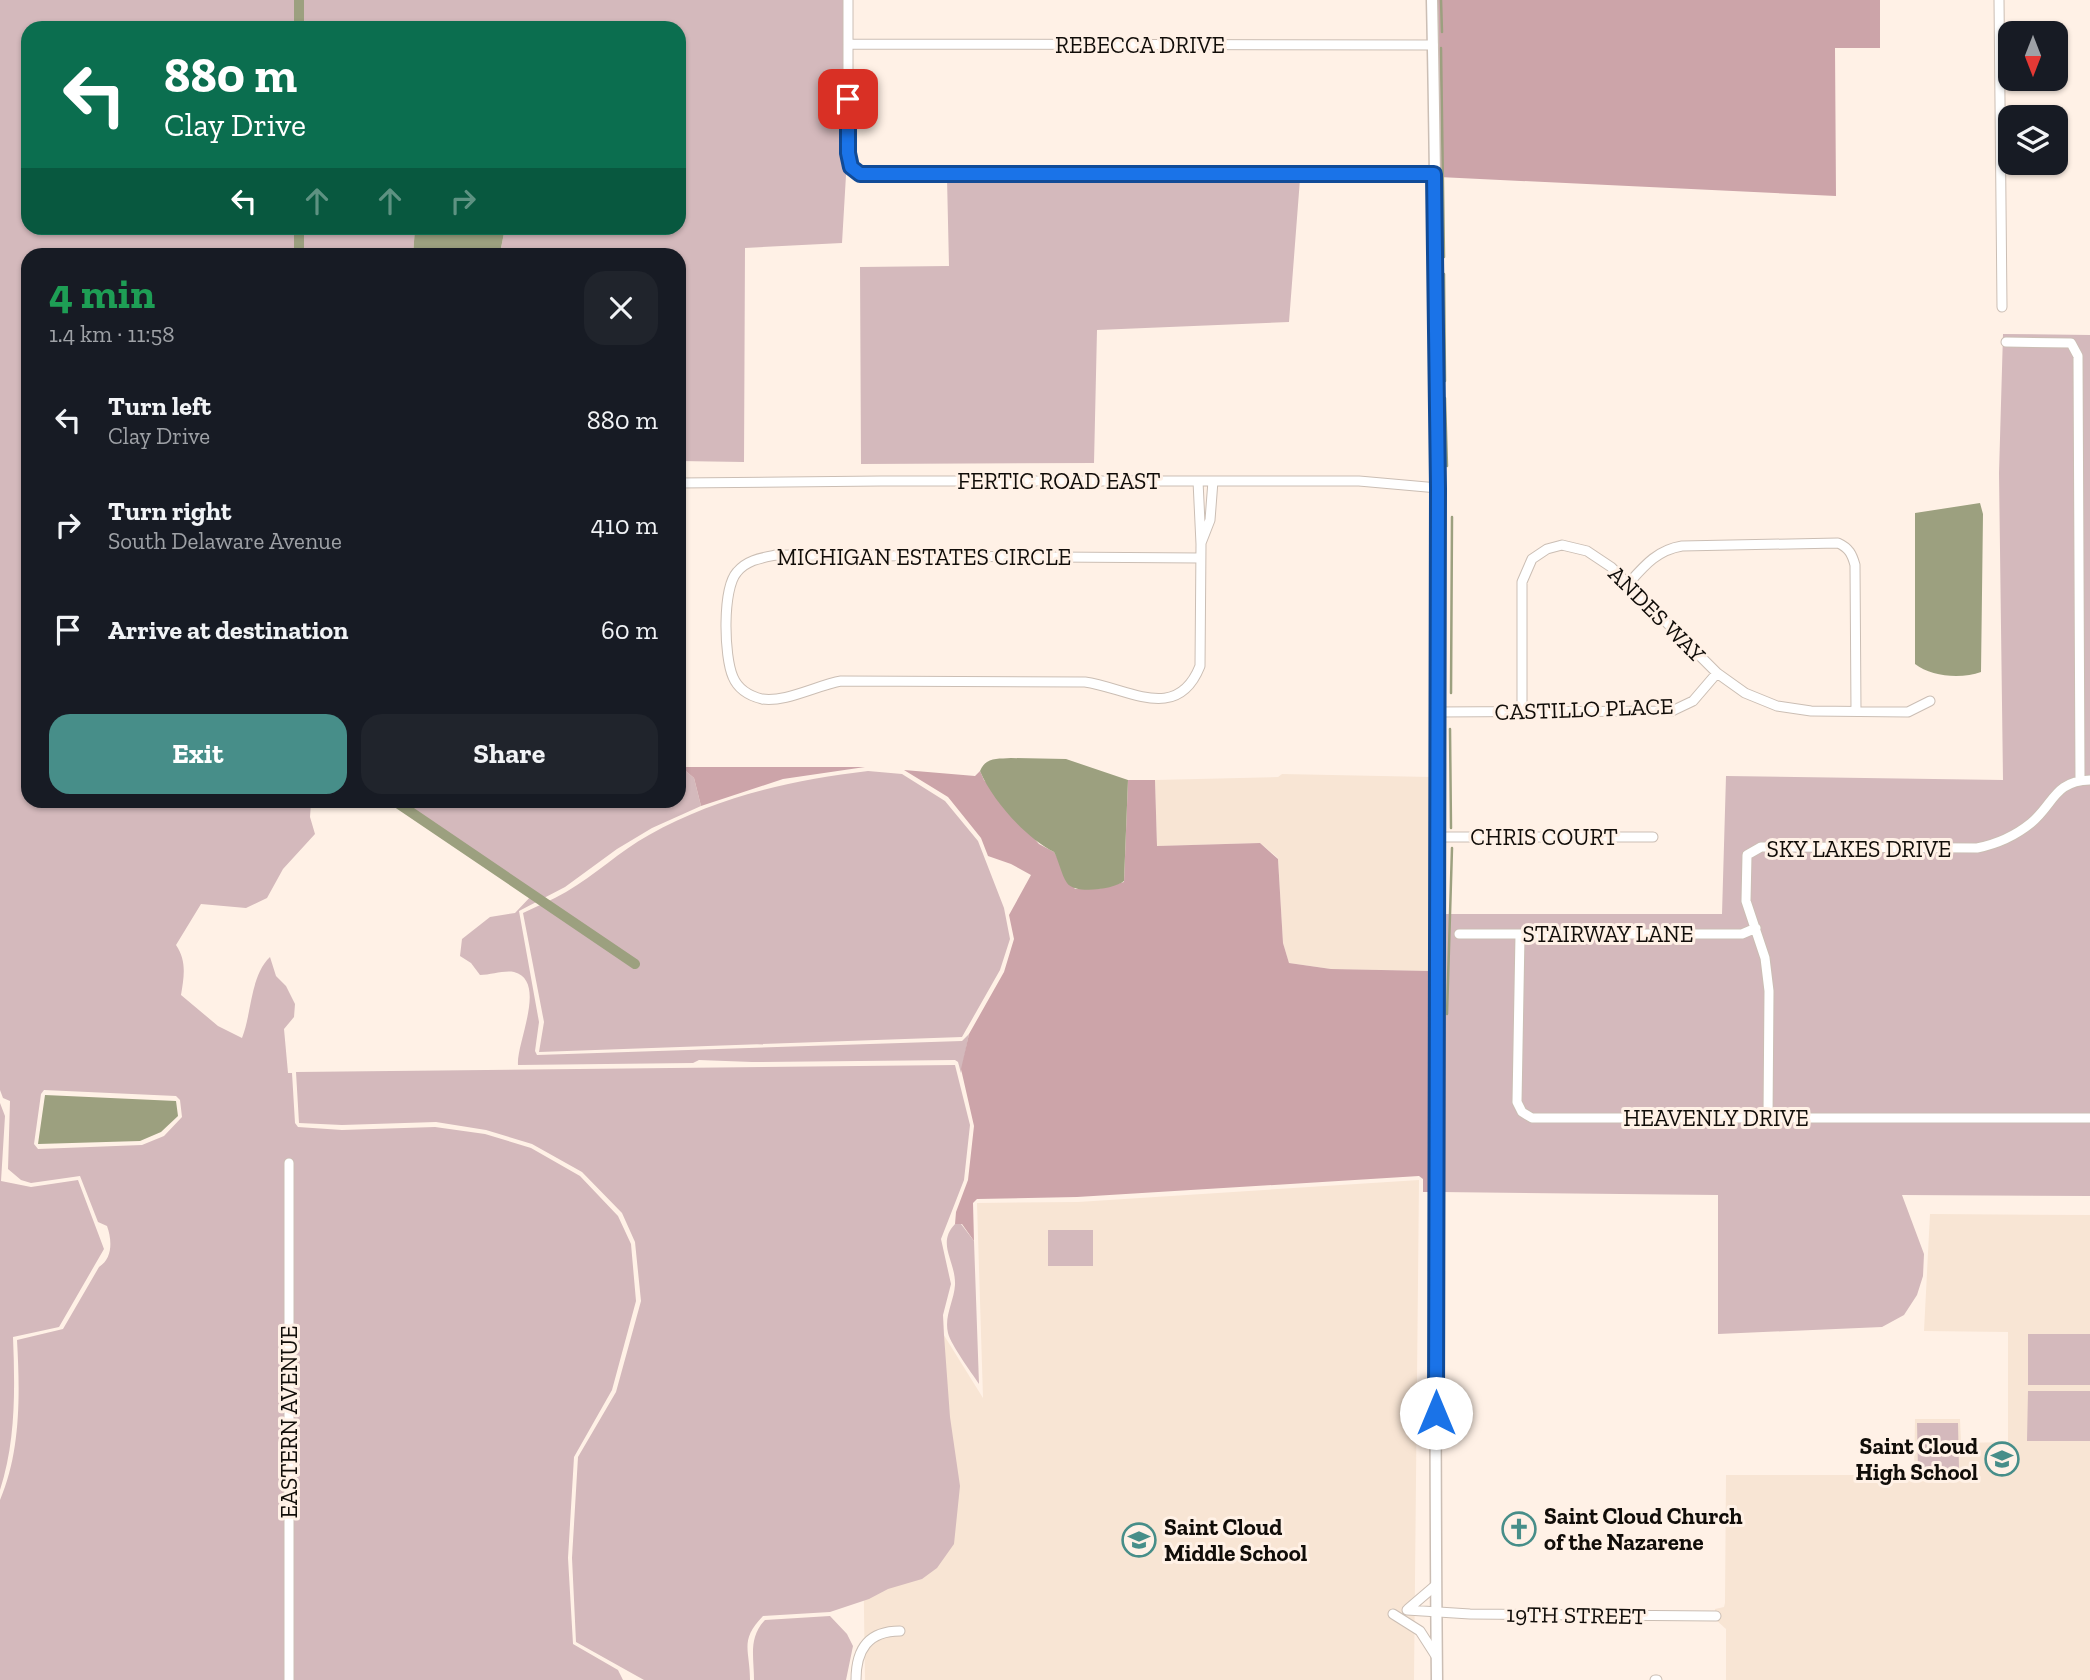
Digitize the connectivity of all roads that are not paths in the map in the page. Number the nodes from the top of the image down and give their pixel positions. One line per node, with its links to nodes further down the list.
1 (848, 0): 4 (street)
2 (1432, 0): 5 (street)
3 (1999, 0): 7 (street)
4 (848, 44): 5 (street, REBECCA DRIVE); 6 (street)
5 (1433, 45): 6 (street)
6 (1434, 174): 14 (street)
7 (2002, 307)
8 (2006, 342): 9 (street)
9 (2078, 402): 10 (street); 23 (street)
10 (2090, 402)
11 (1198, 481): 12 (street, FERTIC ROAD EAST); 13 (street, FERTIC ROAD EAST); 15 (street, MICHIGAN ESTATES CIRCLE)
12 (1213, 481): 14 (street, FERTIC ROAD EAST); 15 (street, MICHIGAN ESTATES CIRCLE)
13 (686, 483)
14 (1438, 488): 21 (street)
15 (1201, 544): 16 (street, MICHIGAN ESTATES CIRCLE)
16 (1200, 558): 16 (street, MICHIGAN ESTATES CIRCLE)
17 (1628, 584): 18 (street, ANDES WAY); 20 (street); 22 (street, ANDES WAY)
18 (1717, 673): 20 (street, ANDES WAY); 22 (street, CASTILLO PLACE)
19 (1930, 701): 20 (street, ANDES WAY)
20 (1856, 711)
21 (1437, 712): 22 (street, CASTILLO PLACE); 24 (street)
22 (1522, 712)
23 (2085, 780): 26 (street, SKY LAKES DRIVE)
24 (1436, 837): 25 (street, CHRIS COURT); 32 (street)
25 (1653, 837)
26 (1756, 928): 28 (street, STAIRWAY LANE); 29 (street, SKY LAKES DRIVE)
27 (1459, 934): 28 (street, STAIRWAY LANE)
28 (1520, 935): 29 (street, HEAVENLY DRIVE)
29 (1768, 1118): 30 (street, HEAVENLY DRIVE)
30 (2090, 1118)
31 (289, 1163): 38 (street, EASTERN AVENUE)
32 (1436, 1585): 33 (street); 34 (street)
33 (1407, 1610): 34 (street, 19TH STREET); 37 (street)
34 (1436, 1613): 35 (street, 19TH STREET); 37 (street)
35 (1716, 1616)
36 (900, 1631): 39 (street)
37 (1436, 1656): 40 (street)
38 (289, 1680)
39 (856, 1680)
40 (1437, 1680)

